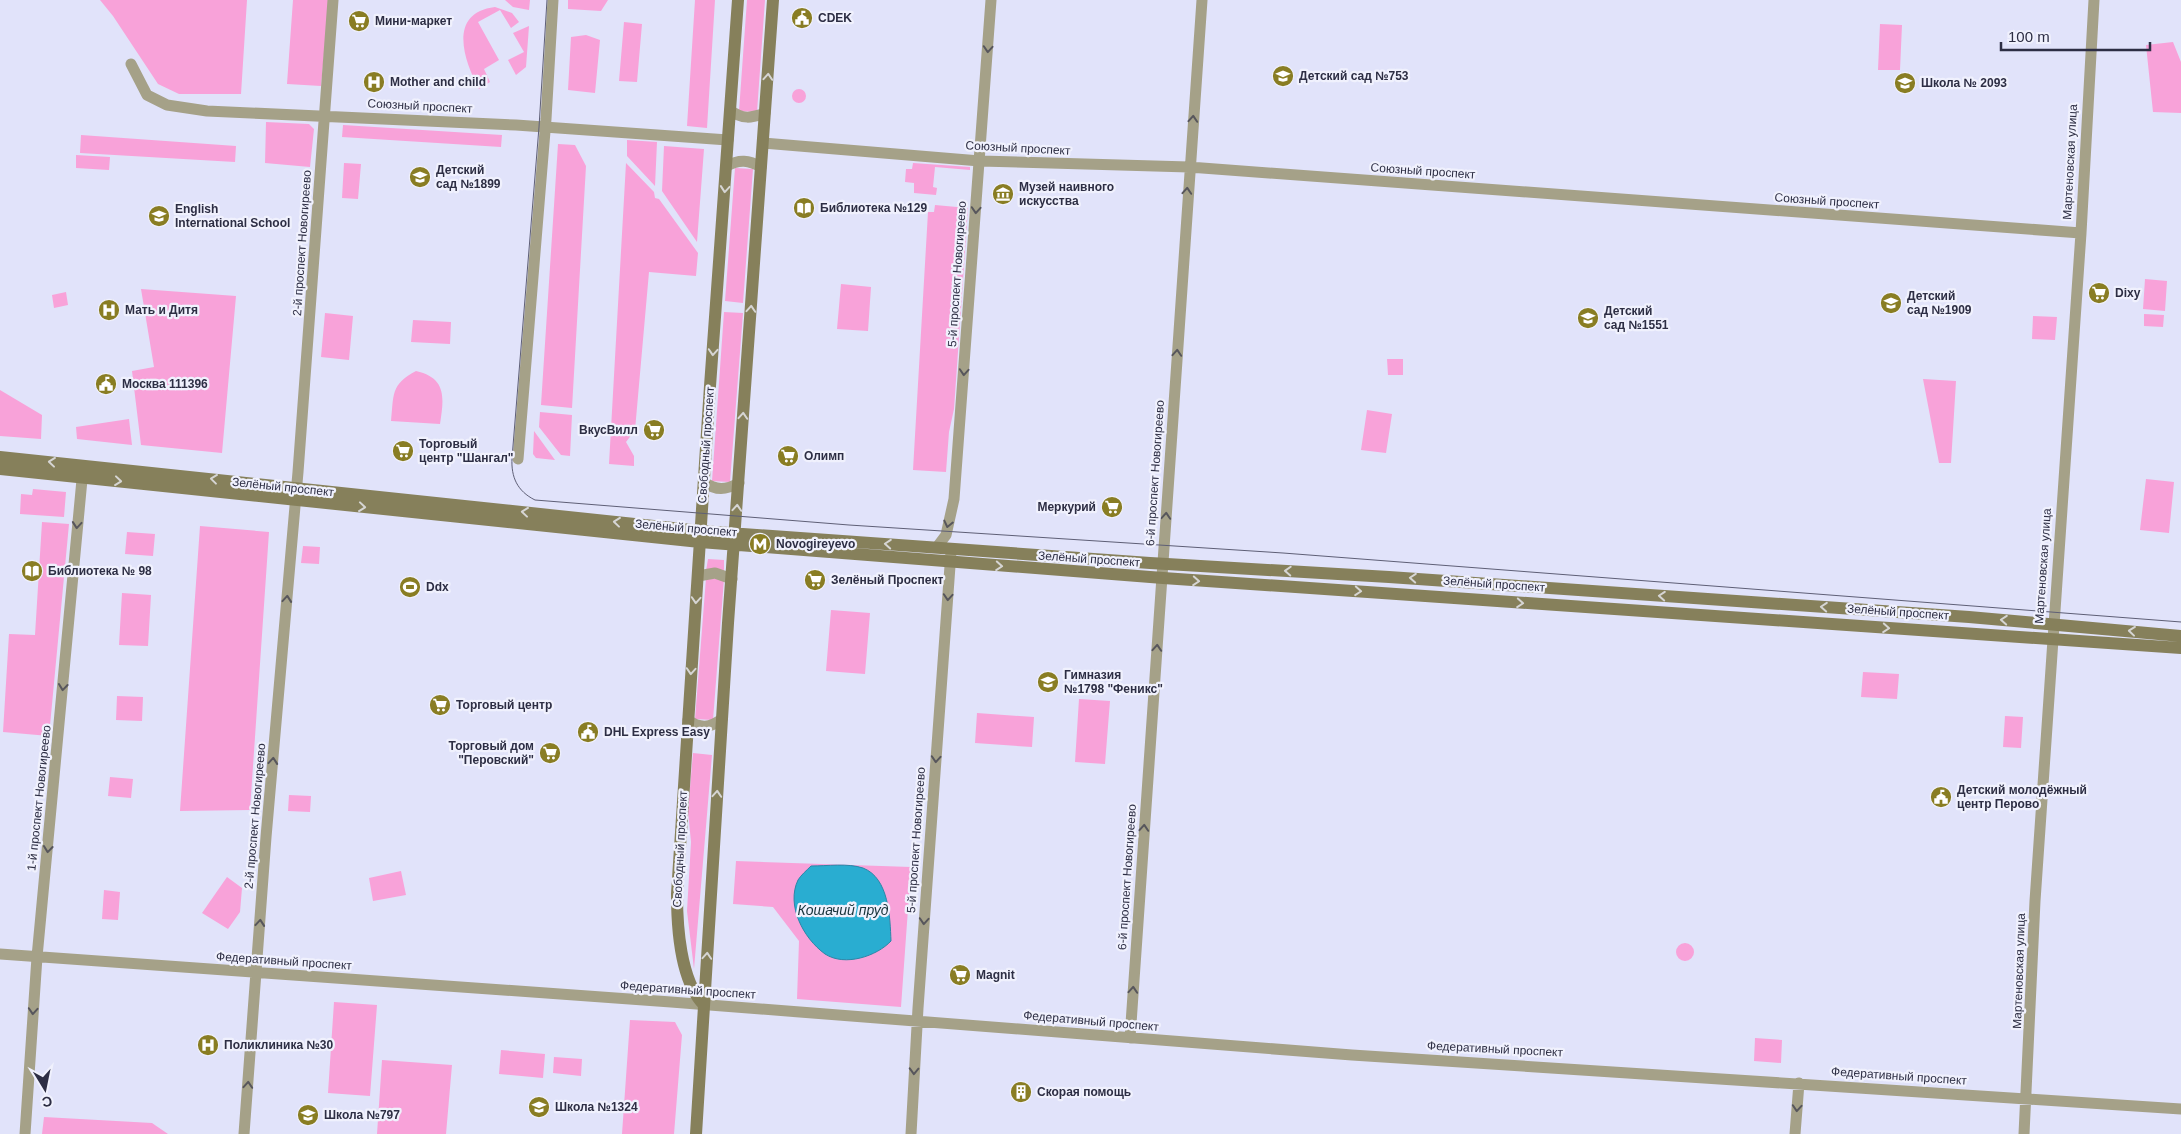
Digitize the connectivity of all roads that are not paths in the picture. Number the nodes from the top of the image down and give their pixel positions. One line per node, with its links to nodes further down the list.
1 (333, 0): 11 (street, 2-й проспект Новогиреево)
2 (552, 0): 12 (street)
3 (738, 0): 9 (main road, Свободный проспект)
4 (773, 0): 10 (main road, one-way to 4)
5 (991, 0): 15 (street, 5-й проспект Новогиреево, one-way to 15)
6 (1202, 0): 18 (street, 6-й проспект Новогиреево, one-way to 6)
7 (2094, 0): 19 (street, Мартеновская улица)
8 (131, 64): 11 (street, Союзный проспект)
9 (730, 110): 10 (street); 13 (main road, Свободный проспект)
10 (765, 113): 14 (main road)
11 (324, 117): 12 (street, Союзный проспект); 26 (street, 2-й проспект Новогиреево)
12 (546, 128): 13 (street, Союзный проспект); 21 (street)
13 (728, 140): 16 (main road, Свободный проспект)
14 (763, 143): 15 (street, Союзный проспект); 17 (main road)
15 (980, 161): 18 (street, Союзный проспект); 29 (street, 5-й проспект Новогиреево, one-way to 29)
16 (727, 166): 17 (street); 24 (main road, Свободный проспект, one-way to 24)
17 (761, 167): 25 (main road, one-way to 17)
18 (1189, 168): 19 (street, Союзный проспект); 32 (street, 6-й проспект Новогиреево, one-way to 18)
19 (2080, 233): 36 (street, Мартеновская улица)
20 (0, 457): 23 (main road, Зелёный проспект, one-way to 20)
21 (518, 459)
22 (0, 469): 23 (main road, Зелёный проспект)
23 (83, 471): 26 (main road, Зелёный проспект); 43 (street, 1-й проспект Новогиреево, one-way to 43)
24 (704, 482): 25 (street); 27 (main road, Свободный проспект)
25 (739, 483): 28 (main road, one-way to 25)
26 (296, 494): 27 (main road, Зелёный проспект); 44 (street, 2-й проспект Новогиреево, one-way to 26)
27 (700, 536): 28 (main road, Зелёный проспект); 33 (main road, Свободный проспект)
28 (735, 539): 29 (main road, Зелёный проспект, one-way to 28); 31 (main road, Зелёный проспект); 35 (main road)
29 (937, 547): 30 (main road, Зелёный проспект)
30 (952, 548): 31 (street, 5-й проспект Новогиреево); 32 (main road, Зелёный проспект)
31 (950, 562): 34 (main road, Зелёный проспект, one-way to 34); 46 (street, 5-й проспект Новогиреево, one-way to 46)
32 (1163, 564): 34 (street, 6-й проспект Новогиреево); 36 (main road, Зелёный проспект, one-way to 32)
33 (698, 576): 35 (street); 40 (main road, Свободный проспект, one-way to 40)
34 (1163, 578): 38 (main road, Зелёный проспект, one-way to 38); 47 (street, 6-й проспект Новогиреево, one-way to 34)
35 (732, 579): 41 (main road)
36 (2052, 623): 37 (main road, Зелёный проспект, one-way to 36); 38 (street, Мартеновская улица)
37 (2181, 636)
38 (2052, 639): 39 (main road, Зелёный проспект); 49 (street, Мартеновская улица)
39 (2181, 648)
40 (688, 720): 41 (street); 45 (main road, Свободный проспект)
41 (722, 720): 45 (main road, one-way to 41)
42 (0, 954): 43 (street, Федеративный проспект)
43 (37, 957): 44 (street, Федеративный проспект); 51 (street, 1-й проспект Новогиреево, one-way to 51)
44 (256, 973): 45 (street, Федеративный проспект); 52 (street, 2-й проспект Новогиреево, one-way to 44)
45 (704, 1004): 46 (street, Федеративный проспект); 53 (main road)
46 (916, 1022): 47 (street, Федеративный проспект); 54 (street, 5-й проспект Новогиреево, one-way to 54)
47 (1130, 1038): 48 (street, Федеративный проспект)
48 (1799, 1083): 49 (street, Федеративный проспект); 55 (street, one-way to 55)
49 (2026, 1098): 50 (street, Федеративный проспект); 56 (street, Мартеновская улица)
50 (2181, 1109)
51 (25, 1134)
52 (244, 1134)
53 (696, 1134)
54 (911, 1134)
55 (1795, 1134)
56 (2024, 1134)

